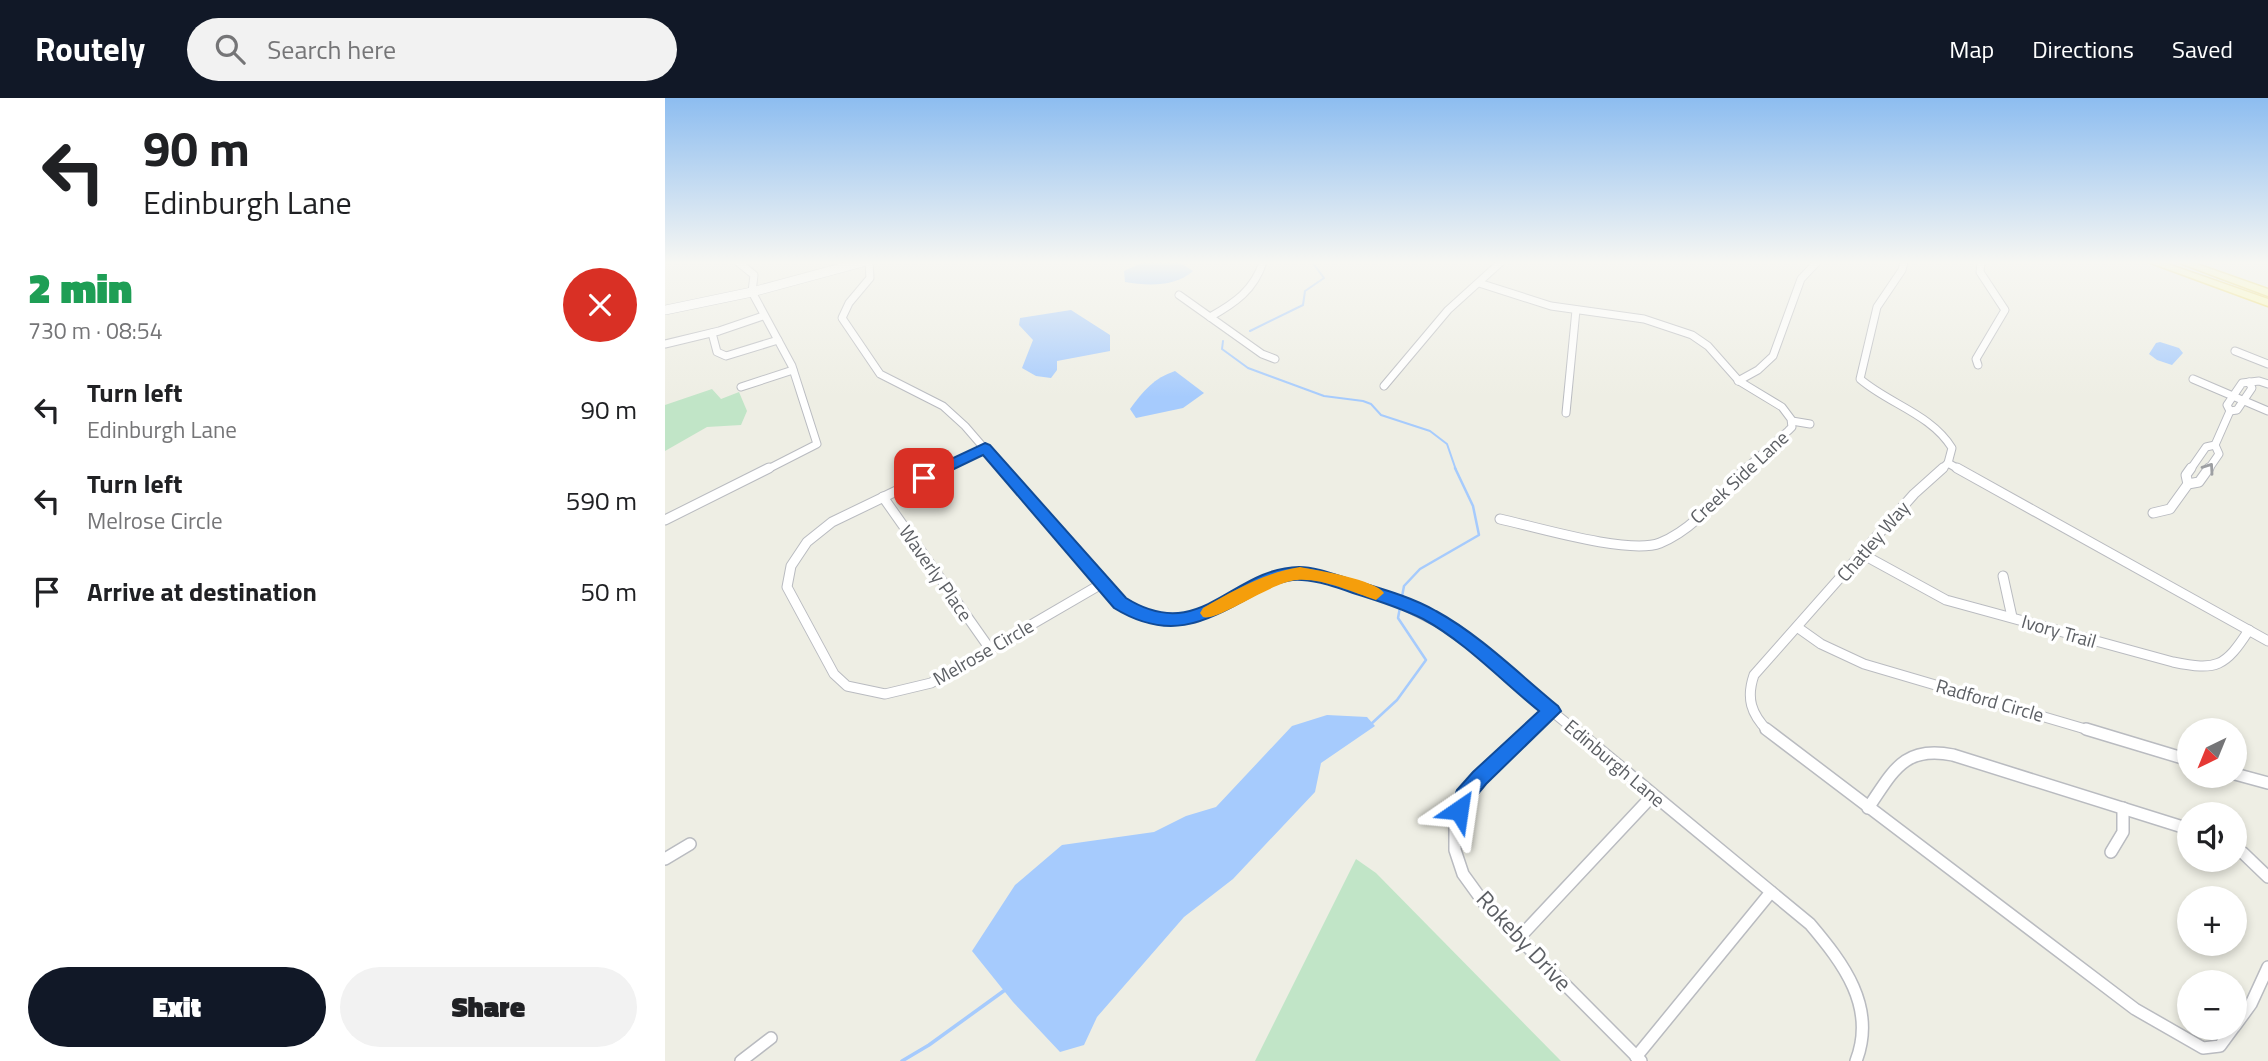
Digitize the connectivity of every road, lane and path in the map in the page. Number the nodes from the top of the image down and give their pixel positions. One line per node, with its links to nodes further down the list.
1 (759, 307): 11 (street)
2 (847, 307): 36 (street, Edinburgh Lane)
3 (1196, 307): 12 (street)
4 (1227, 307): 12 (street)
5 (1452, 307): 26 (street)
6 (1560, 307): 10 (street, Creek Side Lane)
7 (1791, 307): 22 (street)
8 (1877, 307): 37 (street)
9 (2003, 307): 19 (street)
10 (1576, 310): 22 (street, Creek Side Lane); 32 (street)
11 (763, 316): 13 (street); 14 (street)
12 (1210, 317): 17 (street)
13 (712, 333): 14 (street); 15 (street)
14 (778, 340): 20 (street)
15 (665, 344)
16 (2235, 351): 18 (street)
17 (1275, 359)
18 (2266, 364): 23 (street)
19 (1978, 365)
20 (793, 370): 27 (street); 42 (street)
21 (2193, 379): 28 (street)
22 (1738, 381): 33 (street, Creek Side Lane)
23 (2259, 381): 24 (street); 25 (street)
24 (2249, 382): 28 (street); 29 (street)
25 (2268, 384)
26 (1384, 386)
27 (741, 387)
28 (2232, 396): 29 (street); 30 (street)
29 (2244, 400): 30 (street); 31 (street)
30 (2230, 411): 35 (street)
31 (2268, 411)
32 (1566, 413)
33 (1792, 421): 34 (street); 41 (street, Creek Side Lane)
34 (1810, 425)
35 (2215, 445): 38 (street); 38 (street, one-way to 35)
36 (985, 448): 39 (street, Melrose Circle); 45 (street, Edinburgh Lane)
37 (1948, 463): 43 (street, Chatley Way); 48 (street)
38 (2188, 484): 40 (street)
39 (883, 497): 50 (street, Waverly Place); 50 (street, Melrose Circle)
40 (2153, 513)
41 (1500, 519)
42 (665, 520)
43 (1862, 554): 46 (street, Ivory Trail); 47 (street, Chatley Way)
44 (2003, 576): 46 (street)
45 (1103, 583): 50 (street, Melrose Circle); 51 (street, Edinburgh Lane)
46 (2012, 617): 48 (street, Ivory Trail)
47 (1797, 628): 52 (street, Radford Circle); 56 (street, Chatley Way)
48 (2249, 630): 49 (street)
49 (2268, 641)
50 (990, 649)
51 (1552, 711): 55 (street, Edinburgh Lane); 65 (street, Rokeby Drive)
52 (2177, 757)
53 (2247, 777): 54 (street)
54 (2268, 783)
55 (1653, 795): 64 (street, Edinburgh Lane); 65 (street)
56 (1868, 808): 57 (street); 68 (street, Chatley Way)
57 (2123, 808): 58 (street); 60 (street)
58 (2177, 826)
59 (690, 844): 62 (street)
60 (2111, 852)
61 (2247, 857): 63 (street)
62 (665, 859)
63 (2268, 877)
64 (1771, 892): 72 (street); 74 (street, Edinburgh Lane)
65 (1518, 939): 72 (street, Rokeby Drive)
66 (2268, 967): 67 (street, Chatley Way)
67 (2247, 1009)
68 (2177, 1033)
69 (771, 1038): 73 (street)
70 (2189, 1040): 71 (street, Chatley Way)
71 (2224, 1040)
72 (1638, 1059)
73 (741, 1061)
74 (1856, 1061)

